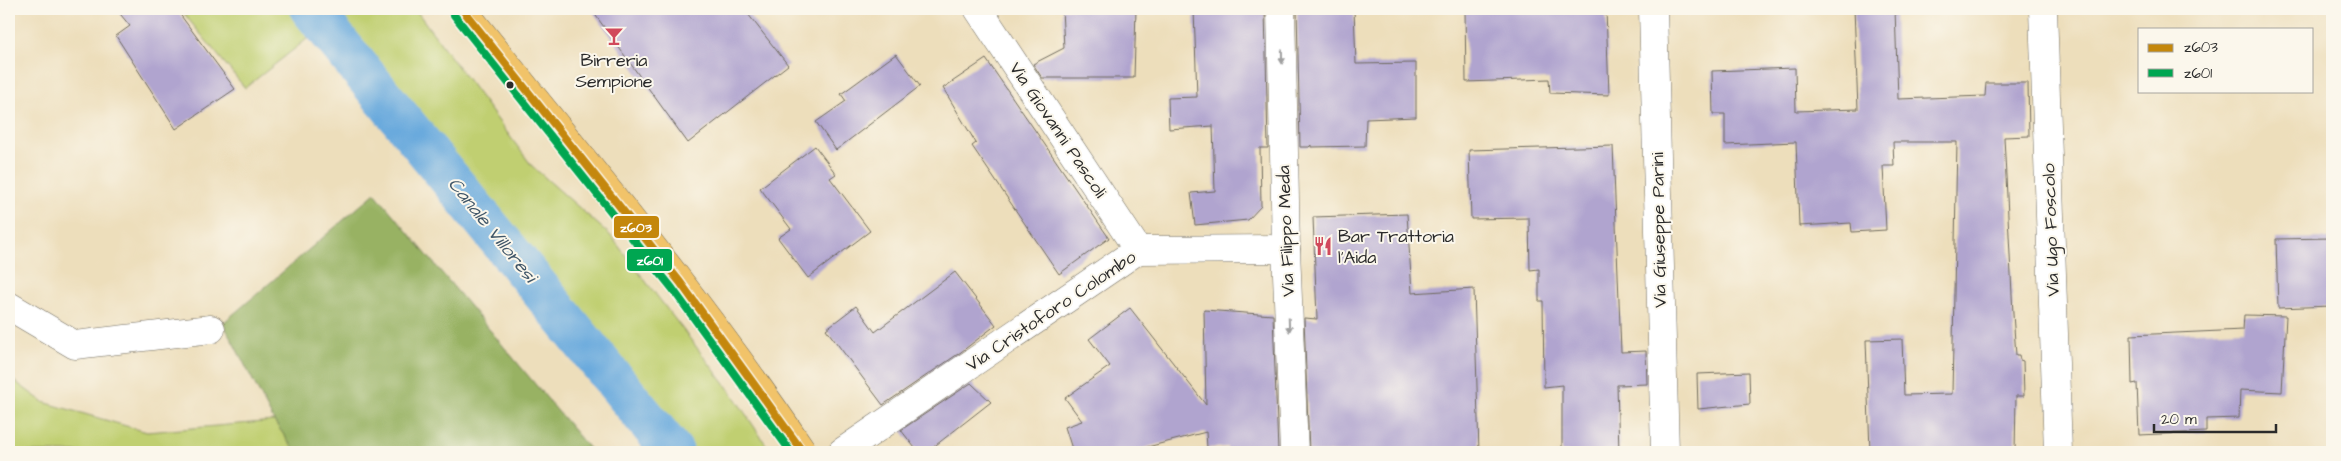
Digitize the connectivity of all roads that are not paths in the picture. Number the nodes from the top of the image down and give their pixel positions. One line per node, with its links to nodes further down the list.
1 (462, 9): 10 (main road)
2 (978, 9): 6 (street, Via Giovanni Pascoli)
3 (1281, 9): 7 (street, Via Filippo Meda, one-way to 7)
4 (1653, 9): 13 (street, Via Giuseppe Parini)
5 (2043, 9): 14 (street, Via Ugo Foscolo)
6 (1138, 250): 7 (street, Via Cristoforo Colombo); 11 (street, Via Cristoforo Colombo)
7 (1286, 250): 12 (street, Via Filippo Meda, one-way to 12)
8 (9, 306): 9 (street)
9 (211, 328)
10 (803, 452)
11 (842, 452)
12 (1294, 452)
13 (1665, 452)
14 (2058, 452)

